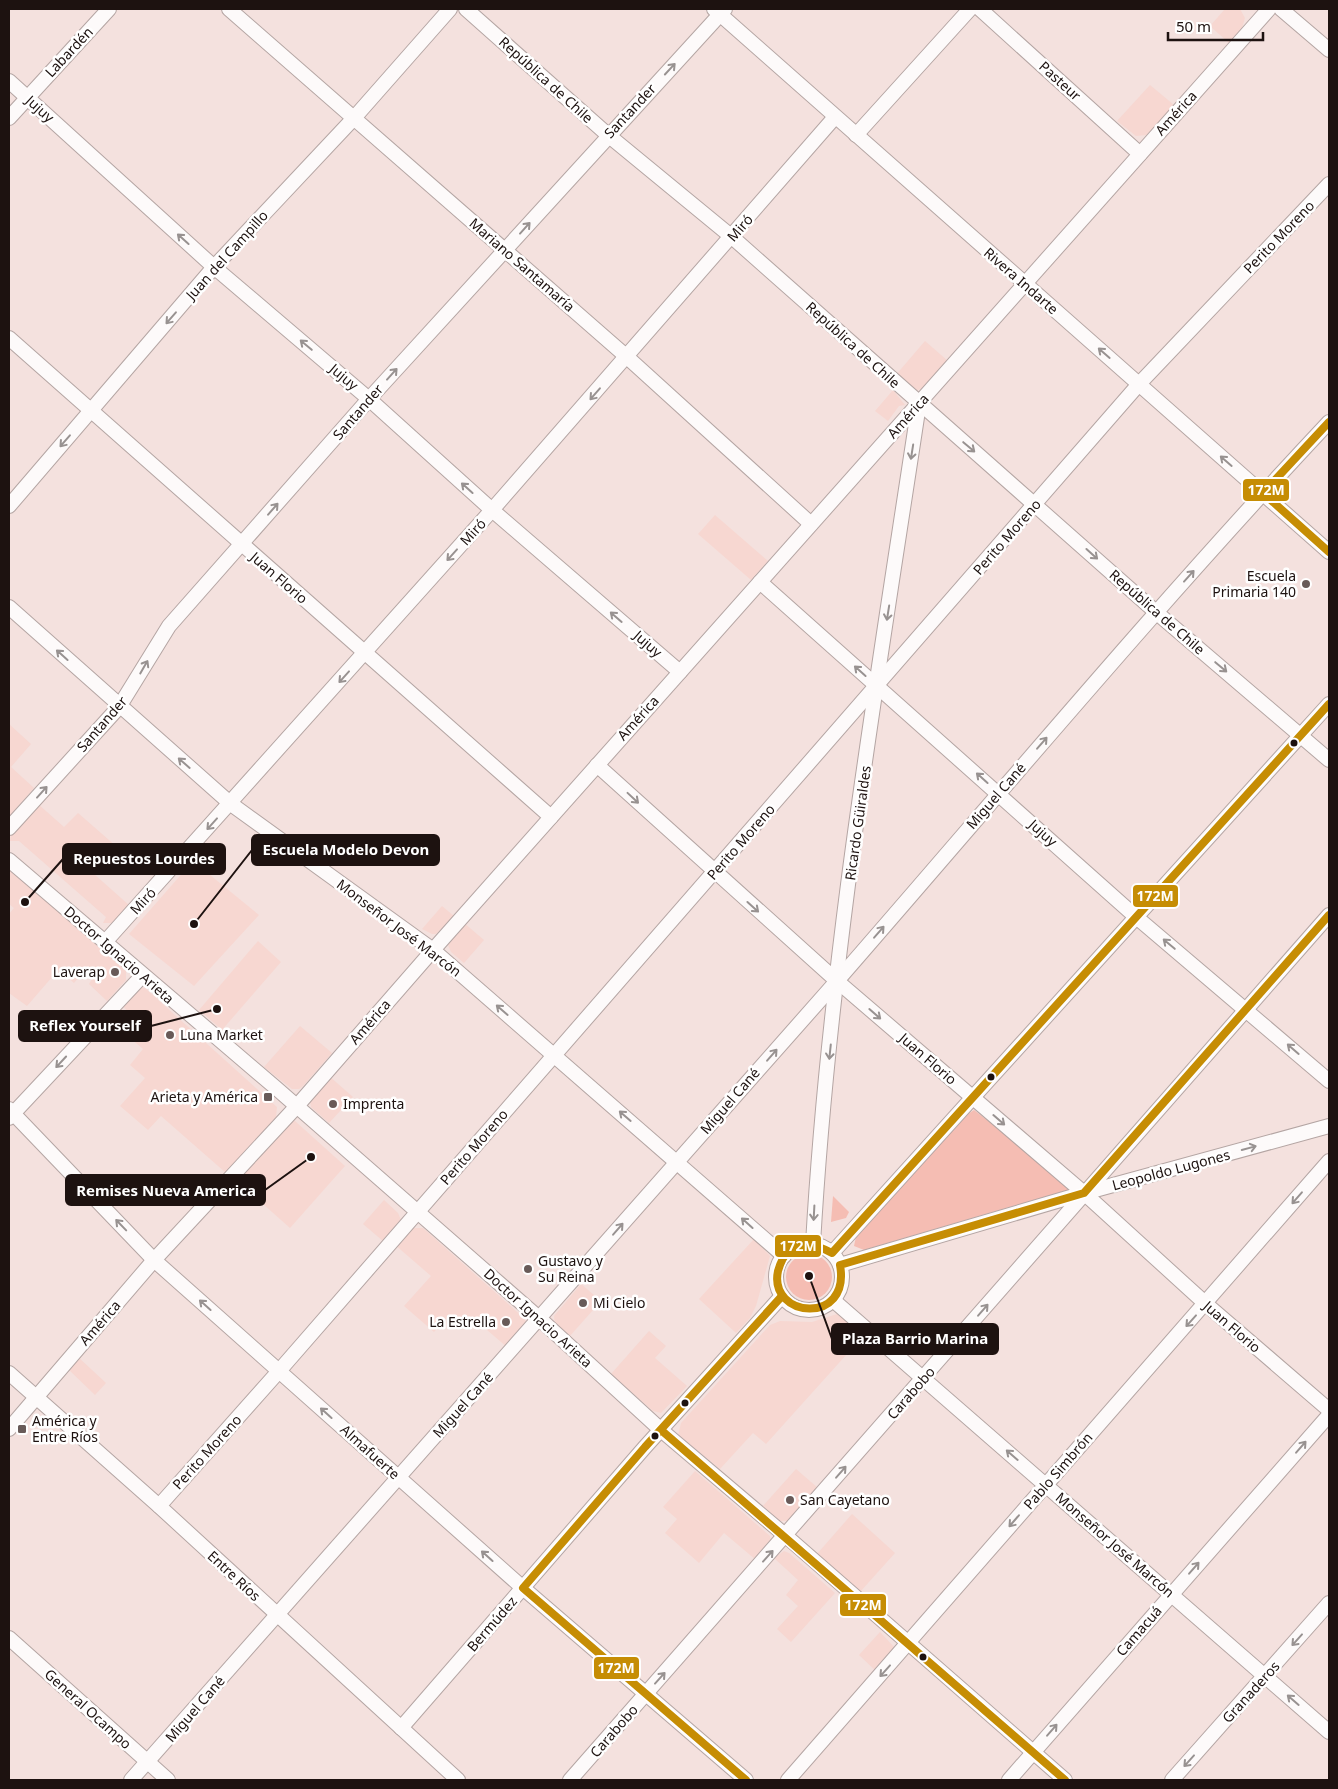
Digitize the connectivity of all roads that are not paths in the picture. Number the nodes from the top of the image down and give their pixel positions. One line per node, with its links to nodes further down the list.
1 (109, 9): 12 (street, Labardén)
2 (229, 9): 15 (street, Mariano Santamaría)
3 (450, 9): 15 (street, Juan del Campillo)
4 (466, 9): 16 (street, República de Chile)
5 (970, 9): 17 (street)
6 (980, 9): 18 (street, Pasteur)
7 (1282, 9): 10 (street)
8 (720, 11): 13 (street, Rivera Indarte); 16 (street, Santander, one-way to 8)
9 (1261, 12): 18 (street, América)
10 (1329, 50)
11 (9, 81): 12 (street, Jujuy)
12 (27, 98): 14 (street, Labardén); 22 (street, Jujuy, one-way to 12)
13 (835, 117): 17 (street, Rivera Indarte); 20 (street, Miró)
14 (9, 118)
15 (354, 118): 21 (street, Mariano Santamaría); 22 (street, Juan del Campillo)
16 (608, 135): 20 (street, República de Chile); 21 (street, Santander, one-way to 16)
17 (856, 135): 23 (street, Rivera Indarte)
18 (1140, 154): 23 (street, América)
19 (1329, 184): 26 (street, Perito Moreno)
20 (732, 237): 25 (street, Miró); 28 (street, República de Chile)
21 (505, 250): 25 (street, Mariano Santamaría); 27 (street, Santander, one-way to 21)
22 (214, 268): 27 (street, Jujuy, one-way to 22); 29 (street, Juan del Campillo, one-way to 29)
23 (1024, 284): 26 (street, Rivera Indarte, one-way to 23); 28 (street, América)
24 (9, 338): 29 (street, Juan Florio)
25 (627, 357): 34 (street, Miró, one-way to 34); 35 (street, Mariano Santamaría)
26 (1139, 384): 31 (street, Rivera Indarte, one-way to 26); 32 (street, Perito Moreno)
27 (369, 399): 34 (street, Jujuy, one-way to 27); 36 (street, Santander, one-way to 27)
28 (919, 404): 32 (street, República de Chile, one-way to 32); 35 (street, América); 43 (street, Ricardo Güiraldes, one-way to 43)
29 (91, 411): 33 (street, Juan del Campillo, one-way to 33); 36 (street, Juan Florio)
30 (1329, 422): 31 (street, Miguel Cané)
31 (1263, 493): 37 (street, Rivera Indarte); 40 (street, Miguel Cané, one-way to 31)
32 (1036, 504): 40 (street, República de Chile, one-way to 40); 43 (street, Perito Moreno)
33 (9, 506)
34 (492, 510): 41 (street, Miró, one-way to 41); 42 (street, Jujuy, one-way to 34)
35 (811, 524): 38 (street, América)
36 (241, 546): 41 (street, Juan Florio); 45 (street, Santander, one-way to 36)
37 (1329, 552)
38 (760, 582): 42 (street, América); 43 (street, Jujuy, one-way to 38)
39 (9, 607): 45 (street, Monseñor José Marcón, one-way to 39)
40 (1157, 612): 46 (street, República de Chile, one-way to 46); 49 (street, Miguel Cané, one-way to 40)
41 (365, 653): 50 (street, Miró, one-way to 50); 51 (street, Juan Florio)
42 (680, 672): 48 (street, América)
43 (877, 685): 49 (street, Jujuy, one-way to 43); 54 (street, Perito Moreno); 60 (street, Ricardo Güiraldes)
44 (1329, 704): 46 (street)
45 (119, 707): 50 (street, Monseñor José Marcón, one-way to 45); 52 (street, Santander, one-way to 45)
46 (1300, 735): 47 (street, República de Chile); 56 (street)
47 (1329, 760)
48 (597, 765): 51 (street, América); 54 (street, Juan Florio, one-way to 54)
49 (998, 793): 56 (street, Jujuy); 60 (street, Miguel Cané, one-way to 49)
50 (231, 804): 57 (street, Miró, one-way to 57); 58 (street, Monseñor José Marcón)
51 (551, 817): 58 (street, América)
52 (9, 828)
53 (9, 860): 57 (street, Doctor Ignacio Arieta)
54 (714, 873): 60 (street, Juan Florio, one-way to 60); 62 (street, Perito Moreno)
55 (1329, 914): 61 (street, Carabobo)
56 (1135, 916): 61 (street, Jujuy, one-way to 56); 64 (street)
57 (105, 942): 59 (street, Doctor Ignacio Arieta)
58 (433, 950): 62 (street, Monseñor José Marcón, one-way to 58); 65 (street, América)
59 (143, 975): 65 (street, Doctor Ignacio Arieta); 66 (street, one-way to 66)
60 (836, 981): 64 (street, Juan Florio, one-way to 64); 69 (street, Miguel Cané, one-way to 60); 72 (street, Ricardo Güiraldes, one-way to 72)
61 (1247, 1009): 63 (street, Jujuy, one-way to 61); 70 (street, Carabobo)
62 (554, 1055): 69 (street, Monseñor José Marcón, one-way to 62); 71 (street, Perito Moreno)
63 (1329, 1081)
64 (972, 1097): 70 (street, Juan Florio, one-way to 70); 74 (street)
65 (297, 1106): 71 (street, Doctor Ignacio Arieta); 75 (street, América)
66 (10, 1114): 75 (street, Almafuerte, one-way to 66)
67 (1329, 1126): 70 (street, Leopoldo Lugones, one-way to 67)
68 (1329, 1161): 78 (street, Pablo Simbrón, one-way to 78)
69 (677, 1162): 73 (street, Monseñor José Marcón, one-way to 69); 79 (street, Miguel Cané, one-way to 69)
70 (1084, 1194): 74 (street, Leopoldo Lugones); 78 (street, Juan Florio); 82 (street, Carabobo, one-way to 70)
71 (418, 1212): 79 (street, Doctor Ignacio Arieta); 80 (street, Perito Moreno)
72 (812, 1244): 73 (street); 74 (street)
73 (784, 1256): 76 (street)
74 (836, 1258): 77 (street)
75 (154, 1260): 80 (street, Almafuerte, one-way to 75); 83 (street, América)
76 (782, 1296): 77 (street); 87 (street, Bermúdez)
77 (833, 1300): 82 (street, Monseñor José Marcón)
78 (1206, 1304): 84 (street, Juan Florio); 89 (street, Pablo Simbrón, one-way to 89)
79 (540, 1319): 87 (street, Doctor Ignacio Arieta); 88 (street, Miguel Cané)
80 (279, 1372): 88 (street, Almafuerte, one-way to 80); 90 (street, Perito Moreno)
81 (9, 1373): 83 (street, Entre Ríos)
82 (923, 1378): 89 (street, Monseñor José Marcón, one-way to 82); 91 (street, Carabobo, one-way to 82)
83 (36, 1398): 86 (street, América); 90 (street, Entre Ríos)
84 (1329, 1410)
85 (1329, 1415): 93 (street, Camacuá, one-way to 85)
86 (9, 1429)
87 (661, 1430): 91 (street, Doctor Ignacio Arieta); 92 (street, Bermúdez)
88 (399, 1478): 92 (street, Almafuerte, one-way to 88); 95 (street, Miguel Cané)
89 (1046, 1485): 93 (street, Monseñor José Marcón); 97 (street, Pablo Simbrón, one-way to 97)
90 (159, 1506): 95 (street, Entre Ríos)
91 (786, 1536): 97 (street, Doctor Ignacio Arieta); 99 (street, Carabobo, one-way to 91)
92 (523, 1588): 99 (street, Almafuerte); 100 (street, Bermúdez)
93 (1171, 1594): 98 (street, Monseñor José Marcón); 102 (street, Camacuá, one-way to 93)
94 (1329, 1603): 98 (street, Granaderos, one-way to 98)
95 (277, 1616): 100 (street, Entre Ríos); 103 (street, Miguel Cané)
96 (9, 1638): 103 (street, General Ocampo)
97 (909, 1644): 102 (street, Doctor Ignacio Arieta); 109 (street, Pablo Simbrón, one-way to 109)
98 (1265, 1676): 101 (street, Monseñor José Marcón, one-way to 98); 112 (street, Granaderos, one-way to 112)
99 (646, 1694): 107 (street, Carabobo); 108 (street, Almafuerte)
100 (401, 1728): 106 (street, Entre Ríos)
101 (1329, 1732)
102 (1033, 1752): 110 (street, Camacuá); 111 (street, Doctor Ignacio Arieta)
103 (147, 1762): 104 (street, Miguel Cané); 105 (street, General Ocampo)
104 (132, 1780)
105 (168, 1780)
106 (458, 1780)
107 (570, 1780)
108 (746, 1780)
109 (788, 1780)
110 (1009, 1780)
111 (1065, 1780)
112 (1172, 1780)

